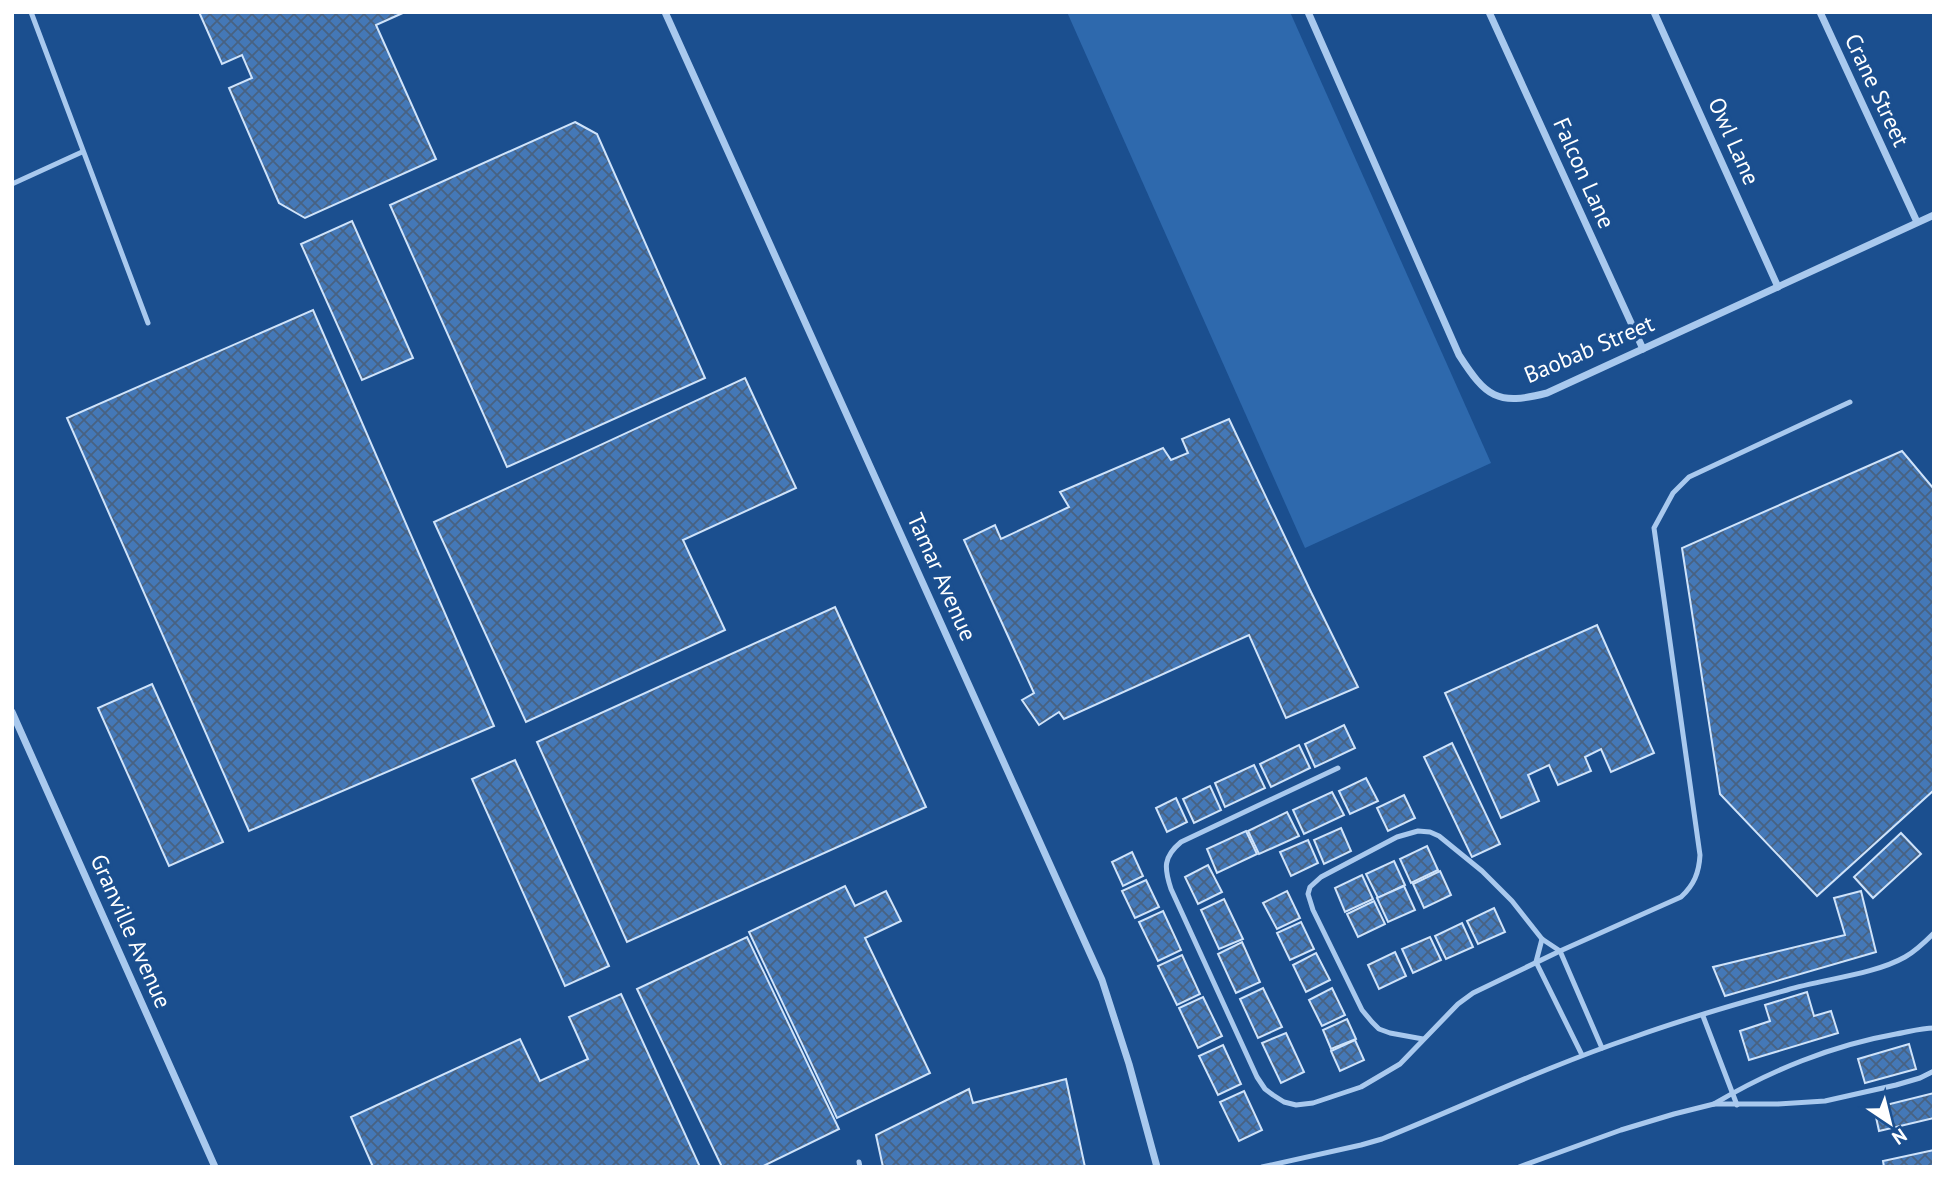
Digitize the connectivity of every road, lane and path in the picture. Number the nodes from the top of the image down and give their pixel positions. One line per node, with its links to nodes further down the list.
1 (31, 12): 7 (lane)
2 (665, 12): 31 (street, Tamar Avenue)
3 (1308, 12): 13 (street, Baobab Street)
4 (1489, 12): 13 (street, Falcon Lane)
5 (1654, 12): 11 (street, Owl Lane)
6 (1820, 12): 10 (street, Crane Street)
7 (82, 152): 8 (lane); 12 (lane)
8 (12, 184)
9 (1934, 215): 10 (street, Baobab Street)
10 (1917, 222): 11 (street, Baobab Street)
11 (1778, 286): 13 (street, Baobab Street)
12 (148, 323)
13 (1643, 349)
14 (1850, 402): 19 (lane)
15 (12, 712): 30 (street, Granville Avenue)
16 (1338, 768): 23 (lane)
17 (1934, 933): 21 (lane)
18 (1542, 939): 19 (lane); 20 (lane); 23 (lane)
19 (1560, 951): 20 (lane); 24 (lane)
20 (1536, 962): 23 (lane); 25 (lane)
21 (1703, 1016): 24 (lane); 27 (lane)
22 (1934, 1028): 27 (lane)
23 (1423, 1039)
24 (1602, 1048): 25 (lane)
25 (1583, 1055): 32 (lane)
26 (1934, 1071): 29 (lane)
27 (1733, 1093): 28 (lane); 29 (lane)
28 (1714, 1104): 29 (lane); 33 (lane)
29 (1737, 1105)
30 (215, 1167)
31 (1157, 1167)
32 (1262, 1167)
33 (1519, 1167)

